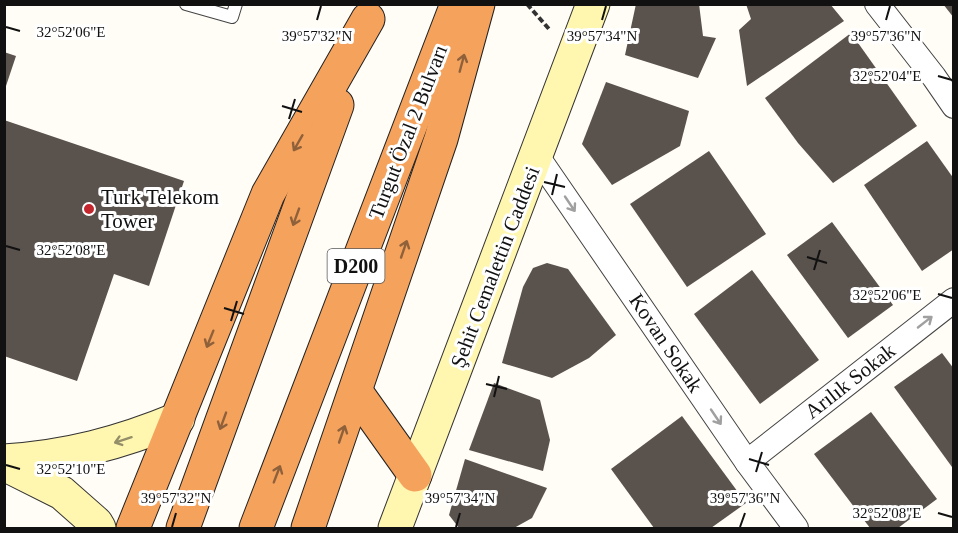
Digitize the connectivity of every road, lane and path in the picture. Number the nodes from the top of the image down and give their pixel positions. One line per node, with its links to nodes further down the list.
1 (186, 4): 2 (lane)
2 (236, 4)
3 (457, 4): 20 (highway, Turgut Özal 2 Bulvarı / D200, one-way to 3)
4 (478, 4): 11 (highway, Turgut Özal 2 Bulvarı, one-way to 4)
5 (593, 4): 9 (street, Şehit Cemalettin Caddesi)
6 (878, 4): 8 (street)
7 (371, 12): 12 (highway, one-way to 12); 19 (highway, one-way to 19)
8 (954, 106)
9 (537, 156): 13 (street, Kovan Sokak, one-way to 13); 15 (street, Şehit Cemalettin Caddesi)
10 (954, 300): 13 (street, Arılık Sokak, one-way to 10)
11 (356, 392): 15 (highway); 21 (highway, Turgut Özal 2 Bulvarı, one-way to 11)
12 (178, 419): 14 (street, one-way to 14); 18 (highway)
13 (747, 462): 22 (street, Kovan Sokak)
14 (4, 463): 17 (street)
15 (415, 475): 16 (street, Şehit Cemalettin Caddesi)
16 (397, 527)
17 (99, 528)
18 (133, 528)
19 (183, 528)
20 (256, 528)
21 (308, 528)
22 (796, 528)

